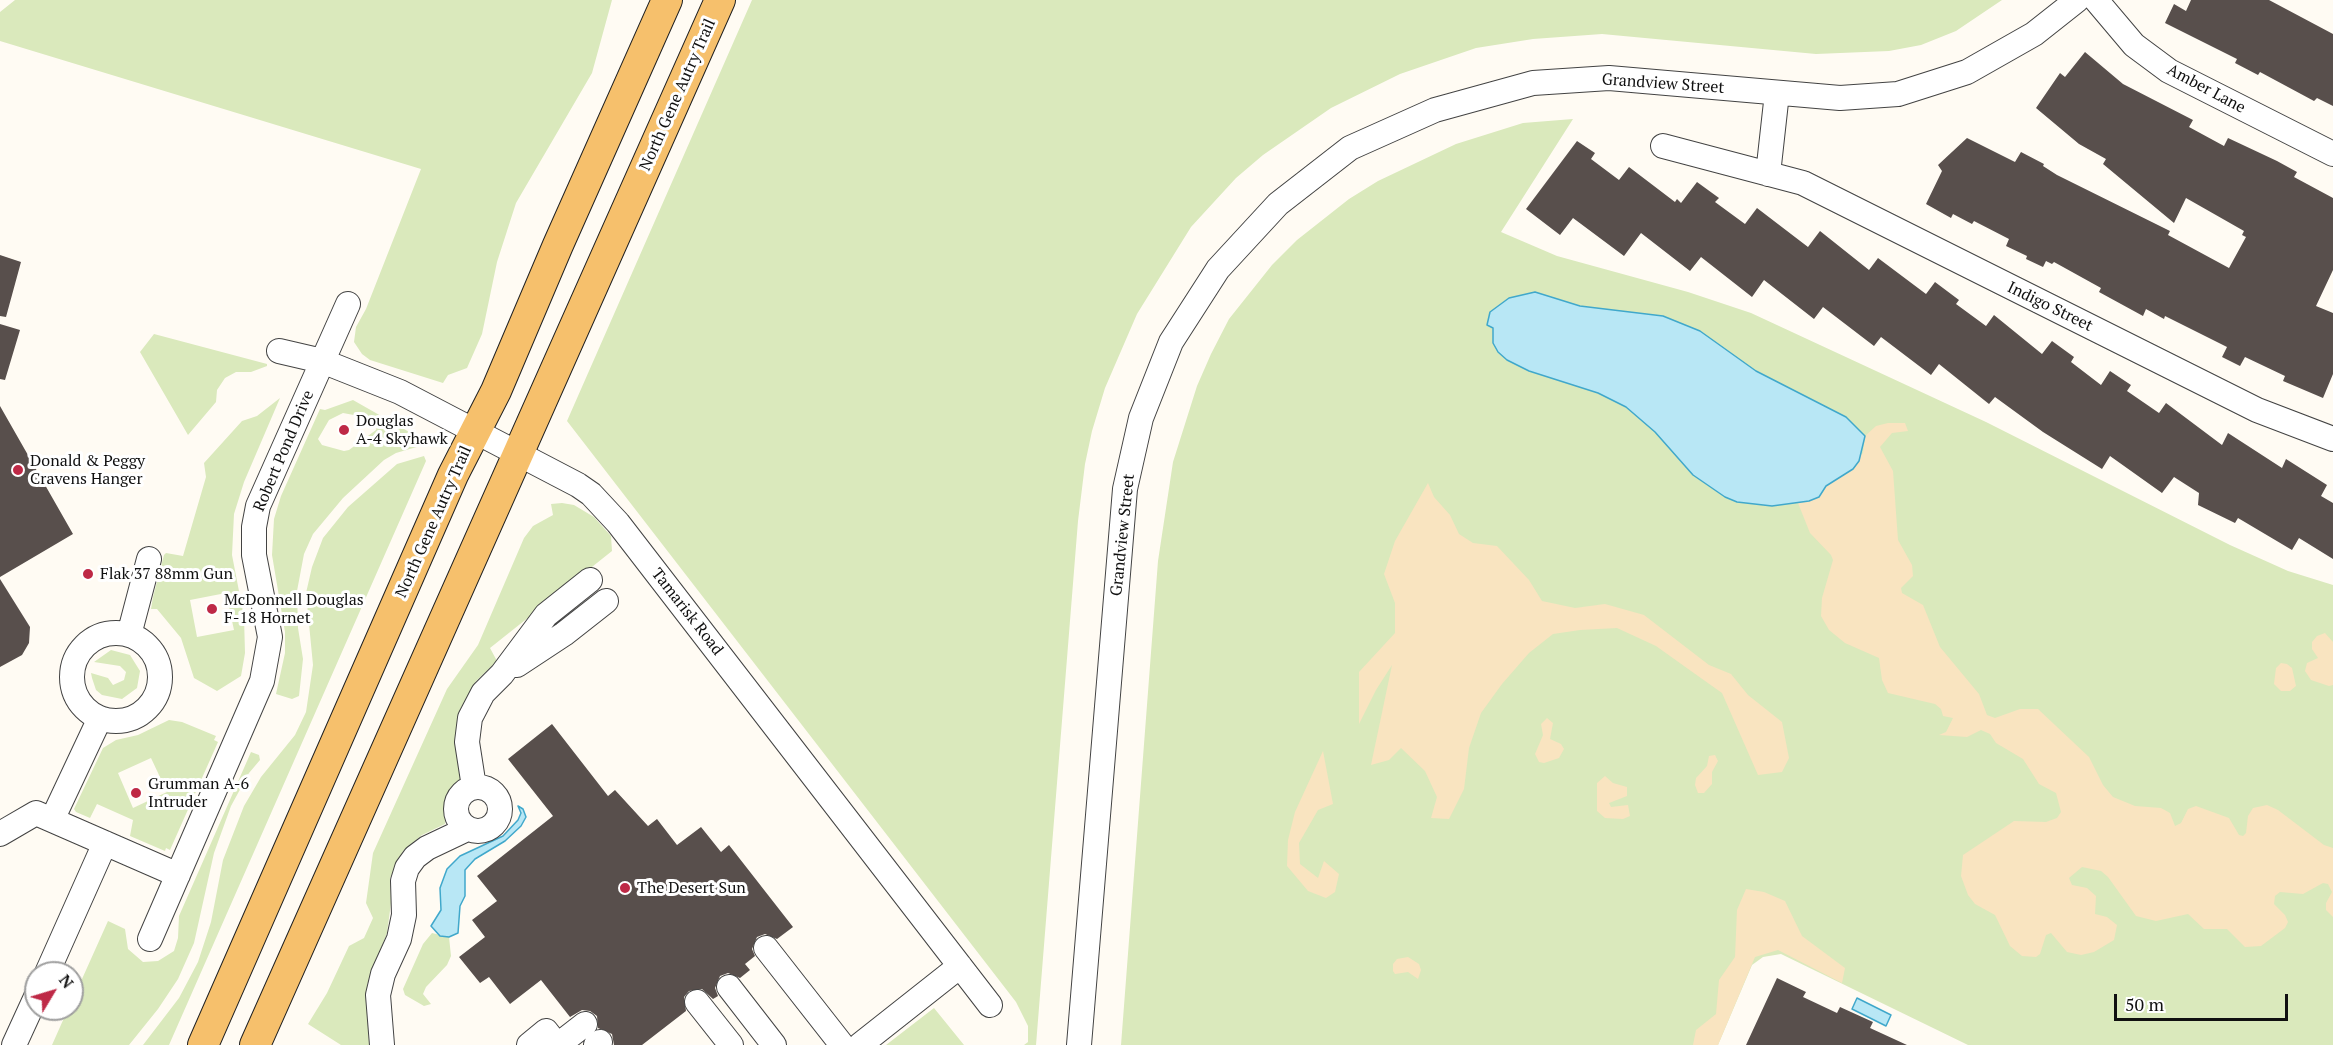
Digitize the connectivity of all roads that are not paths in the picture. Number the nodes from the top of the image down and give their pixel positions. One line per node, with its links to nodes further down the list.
1 (668, 0): 12 (main road, North Gene Autry Trail)
2 (720, 0): 14 (main road, North Gene Autry Trail)
3 (2077, 0): 5 (street, Grandview Street)
4 (2096, 0): 7 (street, Amber Lane)
5 (1776, 93): 8 (street); 46 (street, Grandview Street)
6 (1663, 146): 8 (street, Indigo Street)
7 (2333, 154)
8 (1768, 174): 13 (street, Indigo Street)
9 (348, 304): 11 (street, Robert Pond Drive)
10 (279, 351): 11 (street, Tamarisk Road)
11 (322, 361): 12 (street, Tamarisk Road); 26 (street, Robert Pond Drive)
12 (476, 430): 14 (street, Tamarisk Road); 37 (main road, North Gene Autry Trail)
13 (2333, 439)
14 (518, 453): 30 (street, Tamarisk Road); 38 (main road, North Gene Autry Trail)
15 (149, 559): 18 (street)
16 (590, 580): 19 (street)
17 (606, 601): 19 (street)
18 (129, 635): 20 (street); 20 (street)
19 (502, 674): 21 (street)
20 (100, 718): 22 (street)
21 (474, 787): 23 (street); 23 (street)
22 (52, 820): 24 (street); 25 (street)
23 (467, 829): 39 (street)
24 (0, 834)
25 (105, 843): 26 (street); 29 (street)
26 (178, 875): 27 (street, Robert Pond Drive)
27 (150, 939)
28 (766, 948): 44 (street)
29 (52, 961)
30 (960, 966): 33 (street, Tamarisk Road); 45 (street)
31 (729, 987): 43 (street)
32 (697, 1002): 42 (street)
33 (990, 1005)
34 (25, 1021): 36 (street)
35 (590, 1038): 41 (street)
36 (14, 1045)
37 (203, 1045)
38 (255, 1045)
39 (382, 1045)
40 (529, 1045): 41 (street)
41 (558, 1045)
42 (731, 1045)
43 (774, 1045)
44 (842, 1045)
45 (860, 1045)
46 (1080, 1045)

